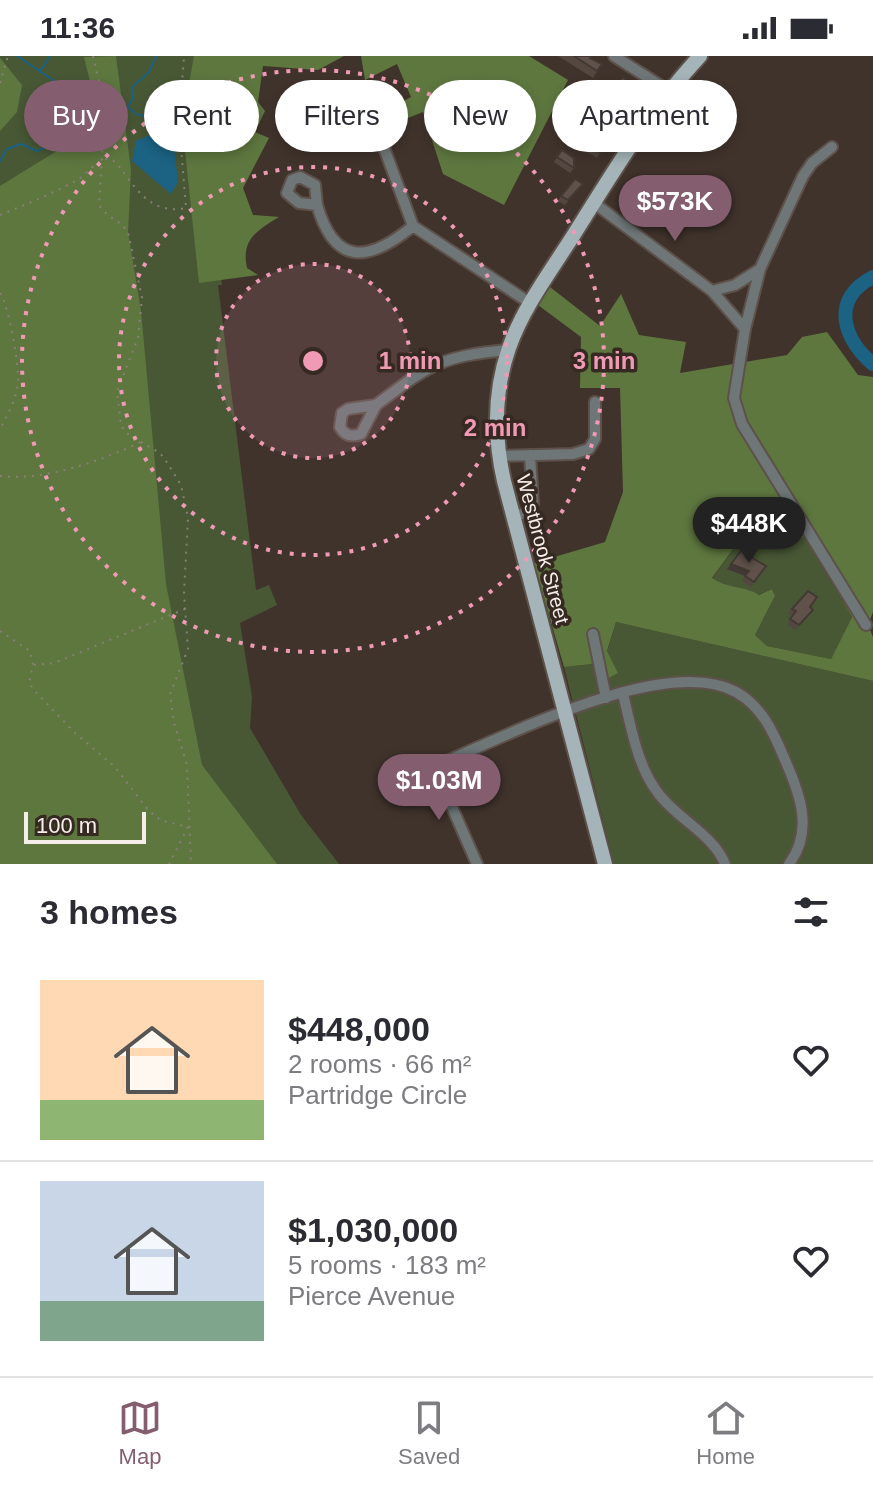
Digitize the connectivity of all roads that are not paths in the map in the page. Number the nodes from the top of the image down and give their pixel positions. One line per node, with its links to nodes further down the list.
1 (614, 56): 3 (street)
2 (700, 56): 4 (main road, Westbrook Street)
3 (652, 80)
4 (679, 80)
5 (832, 147): 11 (street)
6 (386, 152): 10 (street)
7 (628, 152): 8 (main road, Westbrook Street)
8 (594, 203): 12 (street); 13 (main road, Westbrook Street)
9 (317, 205): 10 (street)
10 (413, 226): 13 (street)
11 (760, 269): 12 (street); 14 (street)
12 (712, 291): 14 (street)
13 (530, 303): 15 (main road, Westbrook Street)
14 (745, 329): 21 (street)
15 (508, 350): 17 (street); 19 (main road, Westbrook Street)
16 (595, 402): 18 (street)
17 (376, 405)
18 (530, 455): 19 (street); 20 (street)
19 (499, 456): 20 (main road, Westbrook Street)
20 (513, 516): 25 (main road, Westbrook Street)
21 (866, 625)
22 (593, 634): 24 (street)
23 (623, 694): 24 (street); 30 (street); 31 (street)
24 (606, 698): 25 (street)
25 (565, 709): 26 (street); 29 (main road, Westbrook Street)
26 (434, 766): 27 (street); 28 (street)
27 (400, 781)
28 (477, 864)
29 (605, 864)
30 (725, 864)
31 (789, 864)

